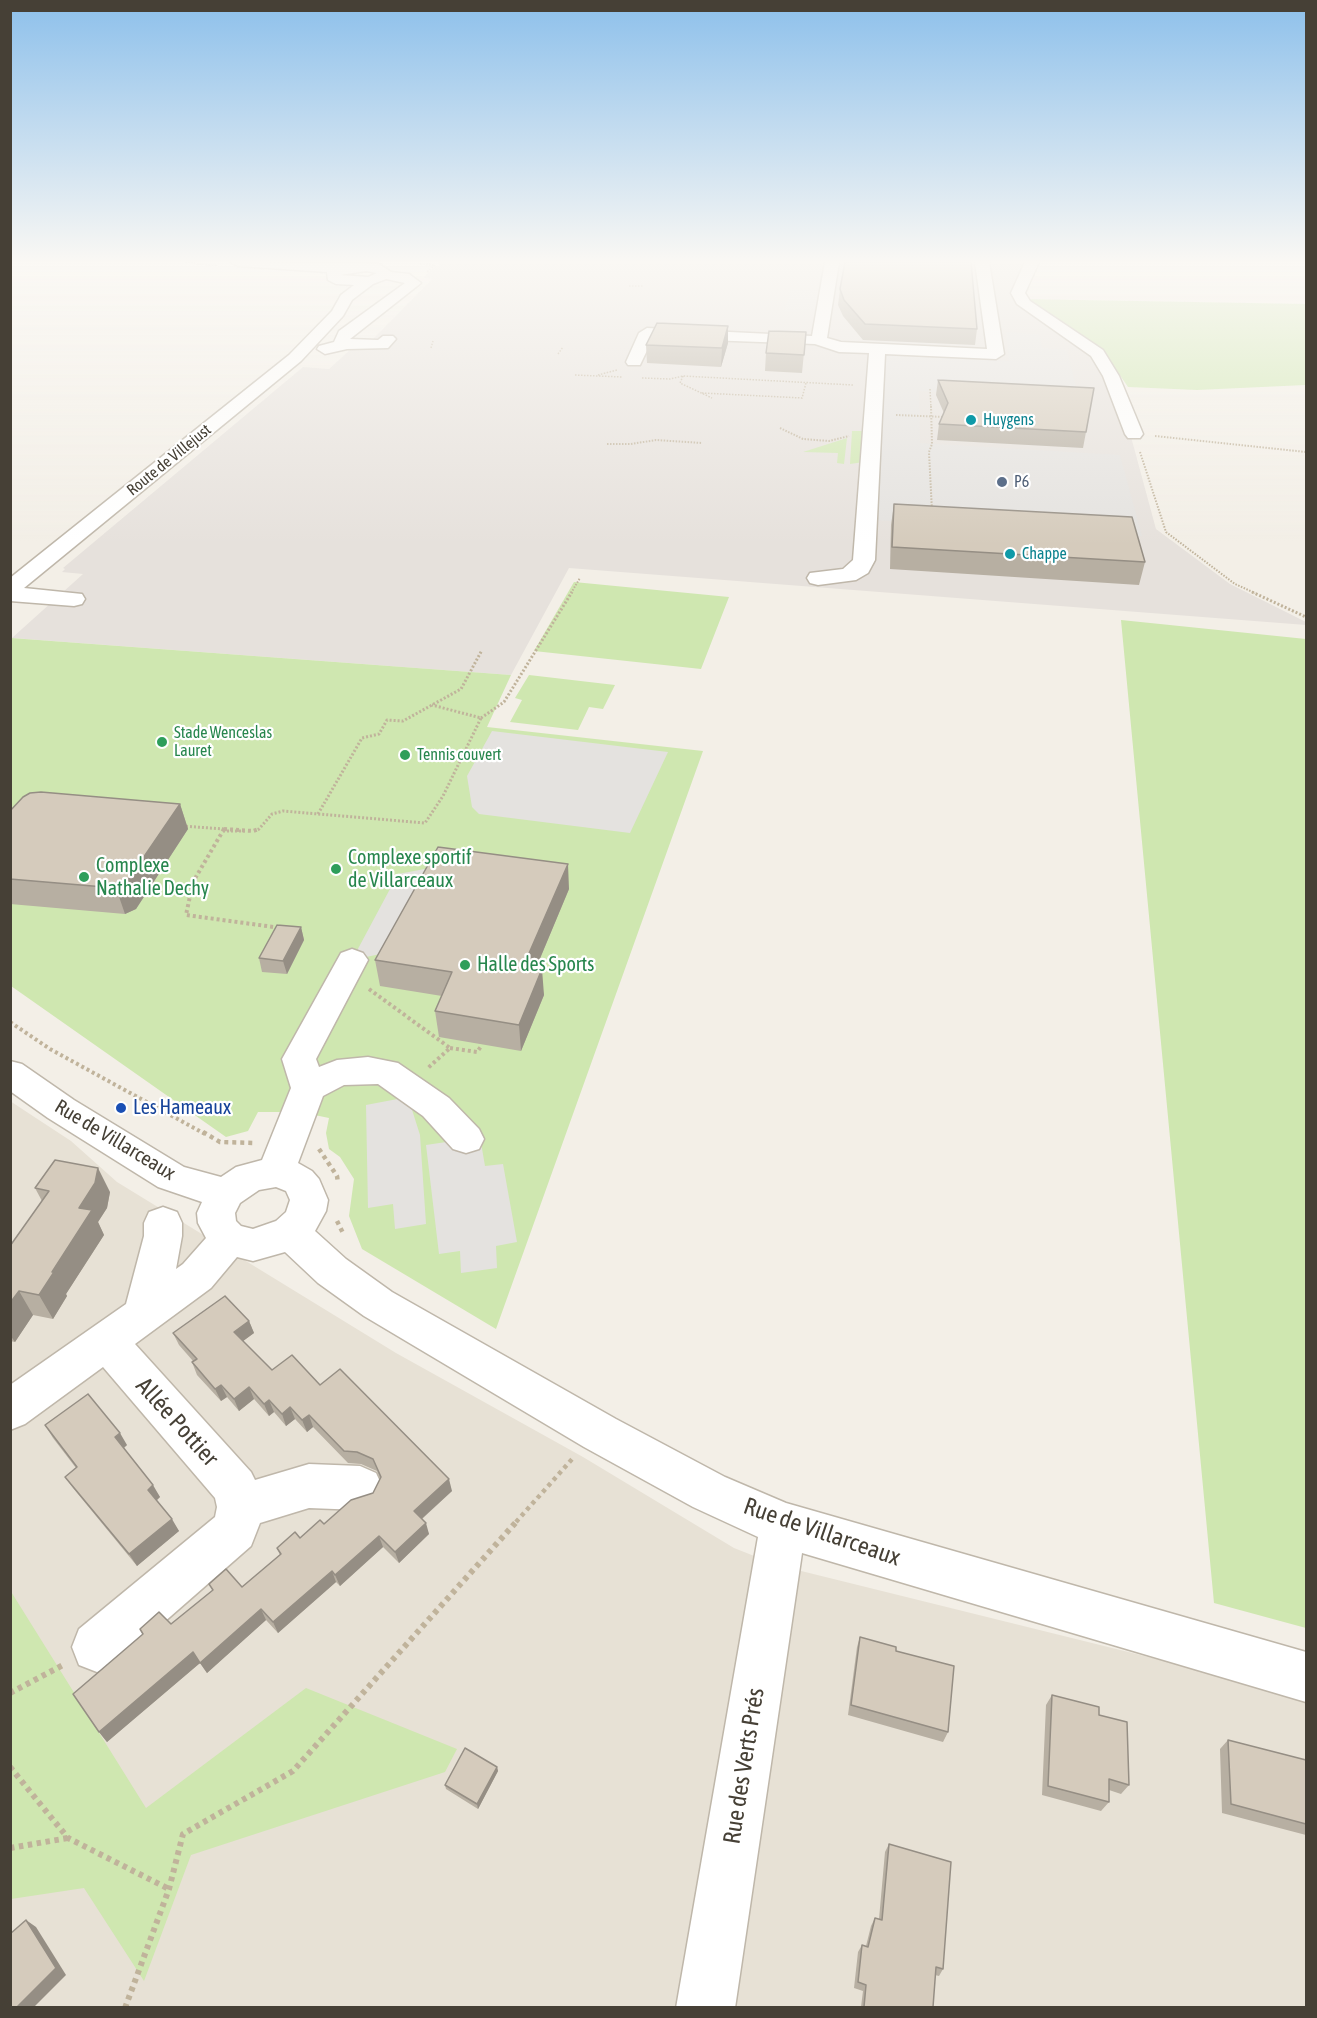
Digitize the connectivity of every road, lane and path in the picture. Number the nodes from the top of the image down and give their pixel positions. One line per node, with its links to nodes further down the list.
1 (302, 356): 5 (street)
2 (637, 356): 6 (street)
3 (876, 356): 12 (street)
4 (1099, 356): 20 (street)
5 (295, 358): 28 (street, Route de Villejust)
6 (634, 362)
7 (574, 375): 9 (path)
8 (683, 376): 10 (path); 11 (path); 14 (path)
9 (628, 377)
10 (639, 378)
11 (806, 383): 12 (path); 14 (path)
12 (874, 386): 16 (street)
13 (930, 389): 17 (path)
14 (702, 393): 15 (path)
15 (712, 398)
16 (873, 414): 17 (path); 27 (street)
17 (931, 417): 18 (path); 25 (path)
18 (948, 417)
19 (780, 428): 21 (path)
20 (1134, 434): 24 (path); 31 (path)
21 (850, 436)
22 (702, 443): 23 (path)
23 (607, 444)
24 (1306, 452)
25 (932, 513)
26 (580, 578): 34 (path)
27 (818, 578)
28 (10, 589)
29 (10, 594): 30 (street)
30 (74, 599)
31 (1306, 617)
32 (482, 650): 33 (path)
33 (432, 705): 34 (path); 35 (path)
34 (481, 718): 35 (path)
35 (318, 814): 37 (path)
36 (177, 825): 37 (path)
37 (224, 830): 38 (path)
38 (284, 928)
39 (349, 966): 42 (path); 45 (street)
40 (10, 1022): 47 (path)
41 (482, 1045): 42 (path)
42 (450, 1048): 43 (path)
43 (426, 1071)
44 (10, 1073): 49 (street, Rue de Villarceaux)
45 (309, 1088): 46 (street); 47 (street)
46 (466, 1139)
47 (281, 1159): 48 (path); 49 (street); 52 (street)
48 (339, 1188)
49 (226, 1192): 53 (street)
50 (338, 1211): 54 (path)
51 (163, 1223): 55 (street)
52 (290, 1232): 53 (street); 58 (street, Rue de Villarceaux)
53 (230, 1239): 55 (street)
54 (349, 1244)
55 (143, 1315): 56 (street)
56 (106, 1341): 57 (street); 60 (street, Allée Pottier)
57 (10, 1410)
58 (600, 1434): 61 (street, Rue de Villarceaux); 68 (path)
59 (360, 1488): 60 (street)
60 (240, 1507): 62 (street)
61 (783, 1524): 63 (street, Rue de Villarceaux); 70 (street, Rue des Verts Prés)
62 (97, 1647): 64 (path)
63 (1306, 1677)
64 (10, 1693)
65 (10, 1767): 66 (path)
66 (68, 1838): 67 (path); 68 (path)
67 (10, 1848)
68 (169, 1889): 69 (path)
69 (125, 2007)
70 (705, 2007)

